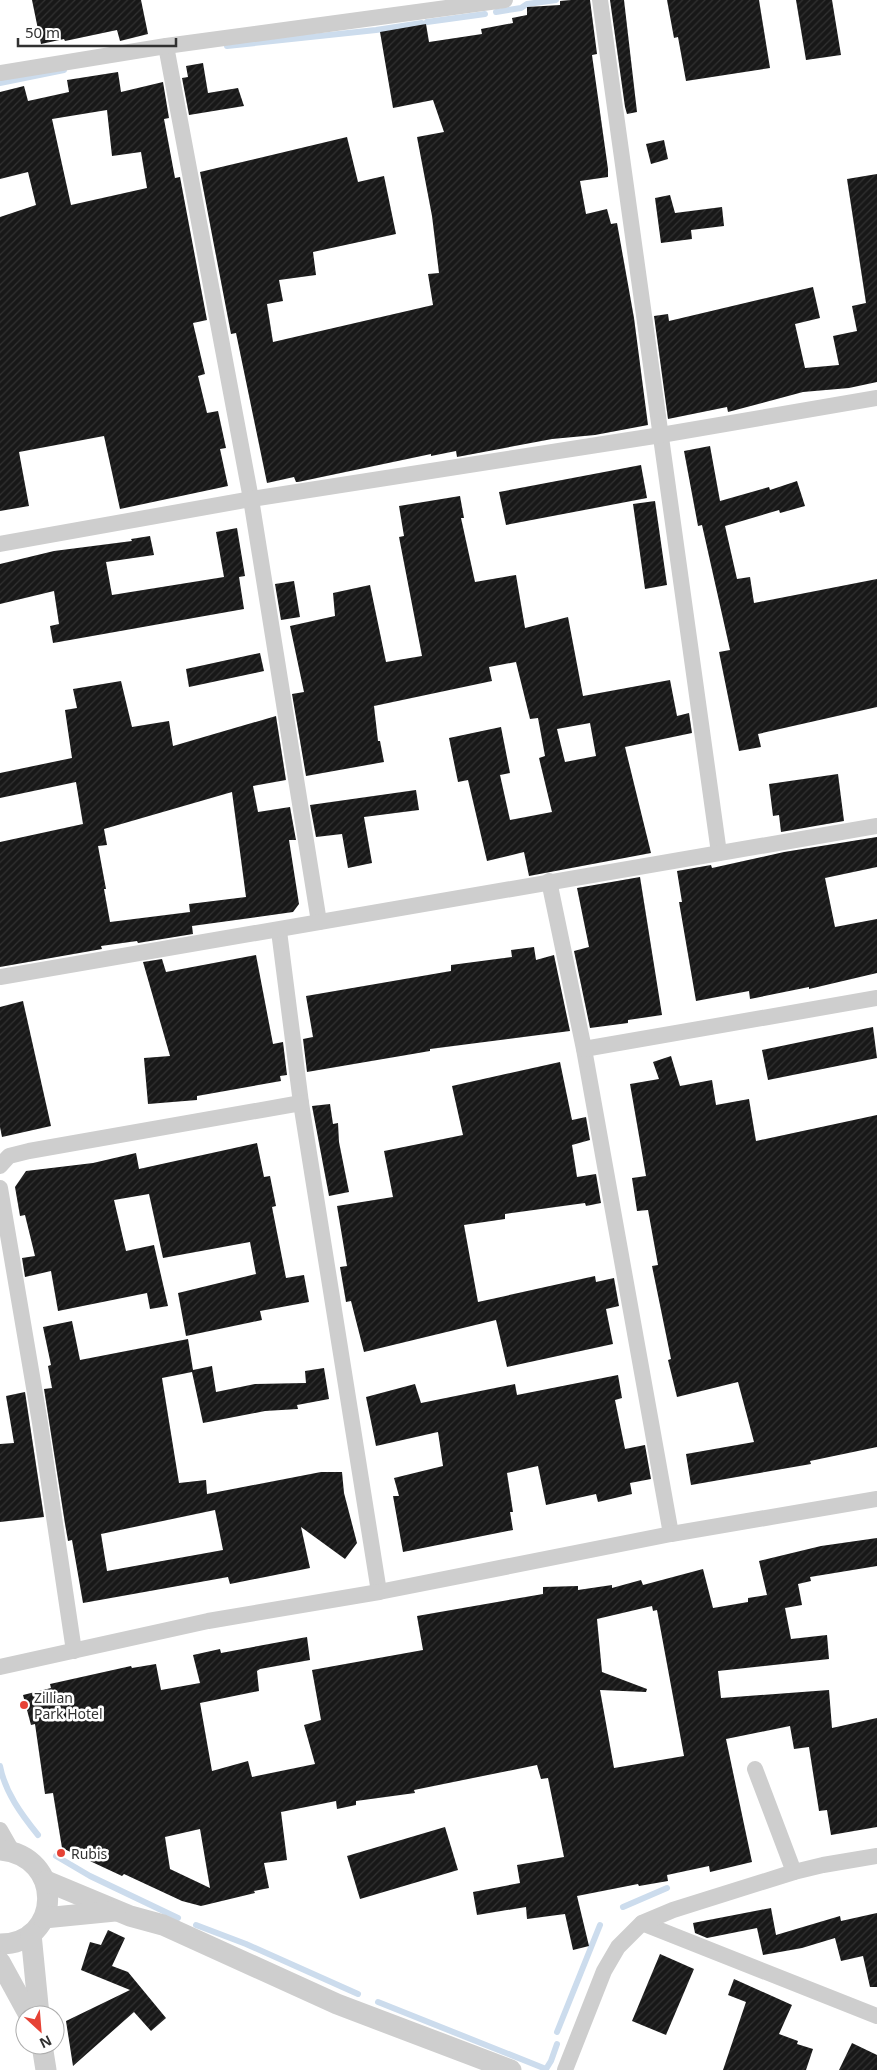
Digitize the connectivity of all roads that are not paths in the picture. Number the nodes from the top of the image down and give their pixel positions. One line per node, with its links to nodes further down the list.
1 (505, 0): 3 (street)
2 (600, 0): 6 (street)
3 (166, 46): 4 (street); 7 (street)
4 (0, 73)
5 (877, 398): 6 (street)
6 (661, 435): 7 (street); 10 (street)
7 (252, 499): 8 (street); 12 (street)
8 (0, 544)
9 (877, 826): 10 (street)
10 (720, 854): 11 (street)
11 (549, 881): 12 (street); 16 (street)
12 (319, 922): 13 (street)
13 (279, 931): 14 (street); 17 (street)
14 (0, 977)
15 (877, 998): 16 (street)
16 (584, 1049): 21 (street)
17 (301, 1103): 18 (street); 22 (street)
18 (0, 1166)
19 (0, 1188): 23 (street)
20 (877, 1499): 21 (street)
21 (671, 1534): 22 (street)
22 (379, 1592): 23 (street)
23 (74, 1651): 24 (street)
24 (0, 1667)
25 (755, 1769): 29 (street)
26 (0, 1830): 27 (street)
27 (6, 1850): 30 (street)
28 (877, 1856): 29 (street)
29 (794, 1872): 32 (street)
30 (46, 1881): 31 (street); 33 (street)
31 (118, 1911): 33 (street); 41 (street)
32 (642, 1923): 38 (street); 42 (street)
33 (37, 1926): 34 (street); 37 (street)
34 (0, 1944)
35 (0, 1962): 36 (street)
36 (24, 2005)
37 (39, 2005)
38 (877, 2016)
39 (44, 2055): 40 (street)
40 (46, 2070)
41 (511, 2070)
42 (565, 2070)

